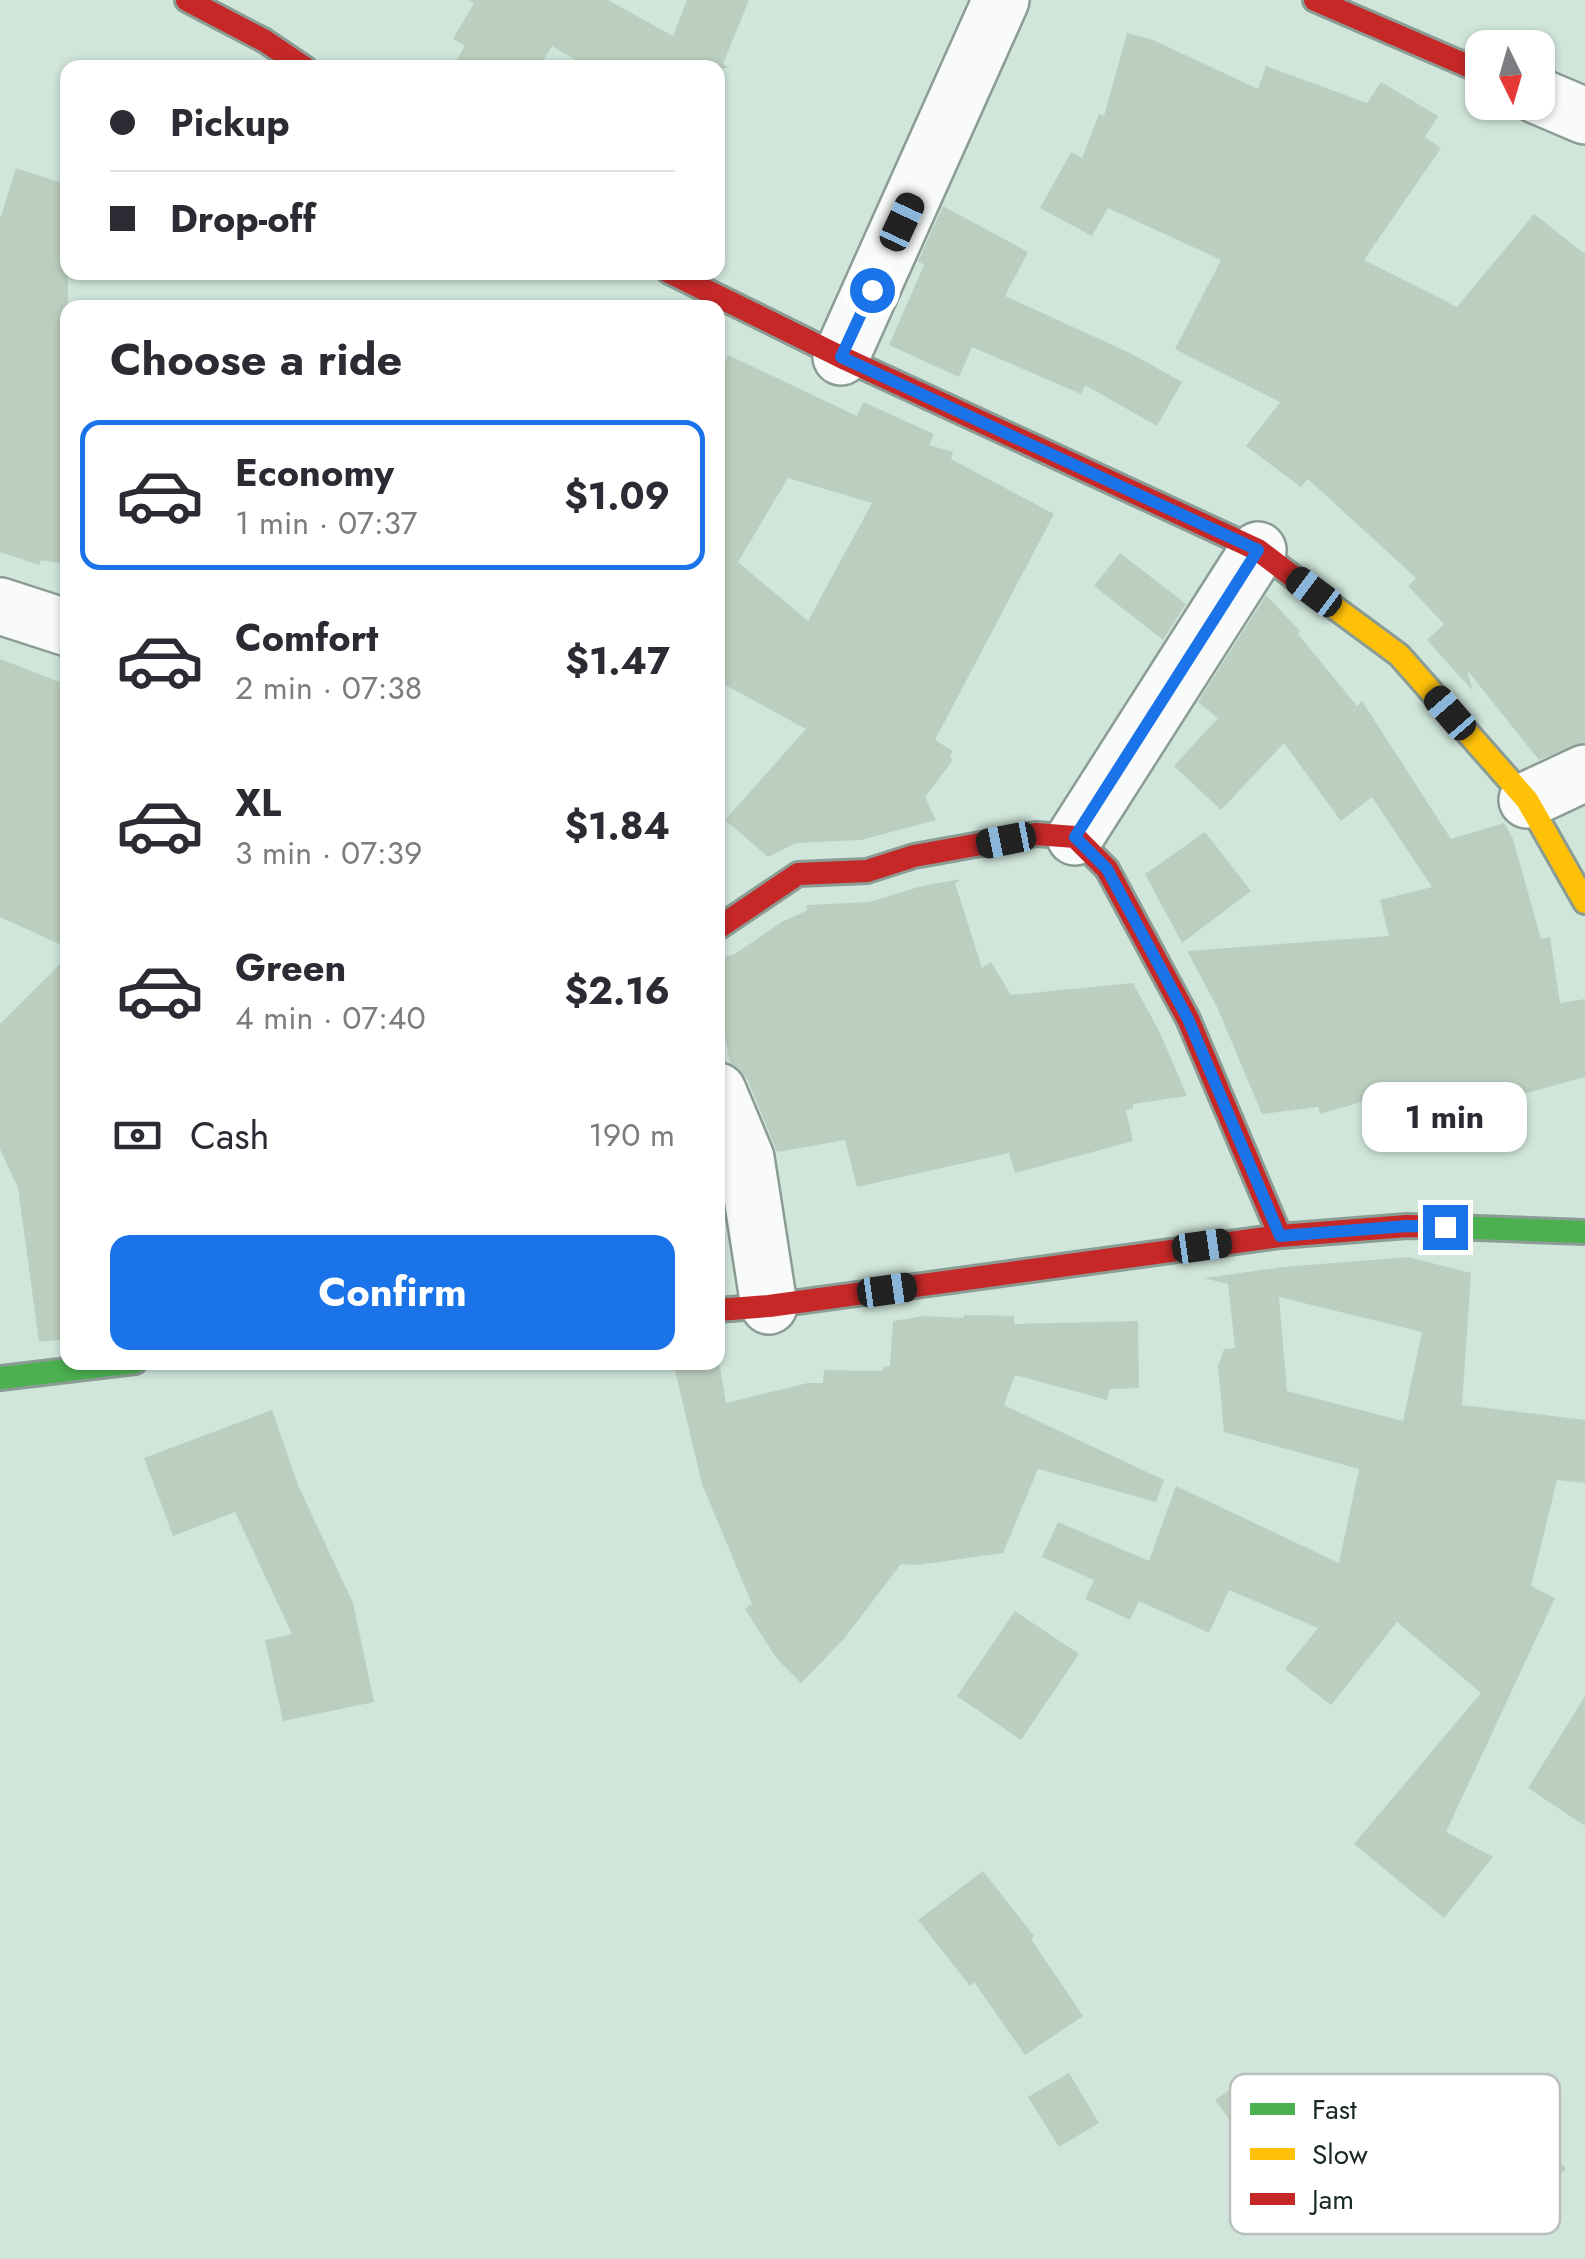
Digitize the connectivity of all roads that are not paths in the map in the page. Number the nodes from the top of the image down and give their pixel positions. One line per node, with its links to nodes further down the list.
1 (187, 0): 4 (street)
2 (1001, 0): 9 (street)
3 (1315, 0): 5 (street)
4 (293, 60)
5 (1465, 65)
6 (1555, 103): 7 (street)
7 (1585, 116)
8 (685, 280): 9 (street)
9 (841, 357): 10 (street)
10 (1258, 550): 14 (street); 15 (street)
11 (0, 606): 12 (street)
12 (60, 625)
13 (1585, 773): 14 (street)
14 (1527, 800): 16 (street)
15 (1075, 837): 17 (street); 20 (street)
16 (1585, 902)
17 (725, 923)
18 (725, 1108): 21 (street)
19 (1585, 1232): 20 (street)
20 (1280, 1236): 21 (street)
21 (743, 1308)
22 (68, 1370): 23 (street)
23 (0, 1378)

